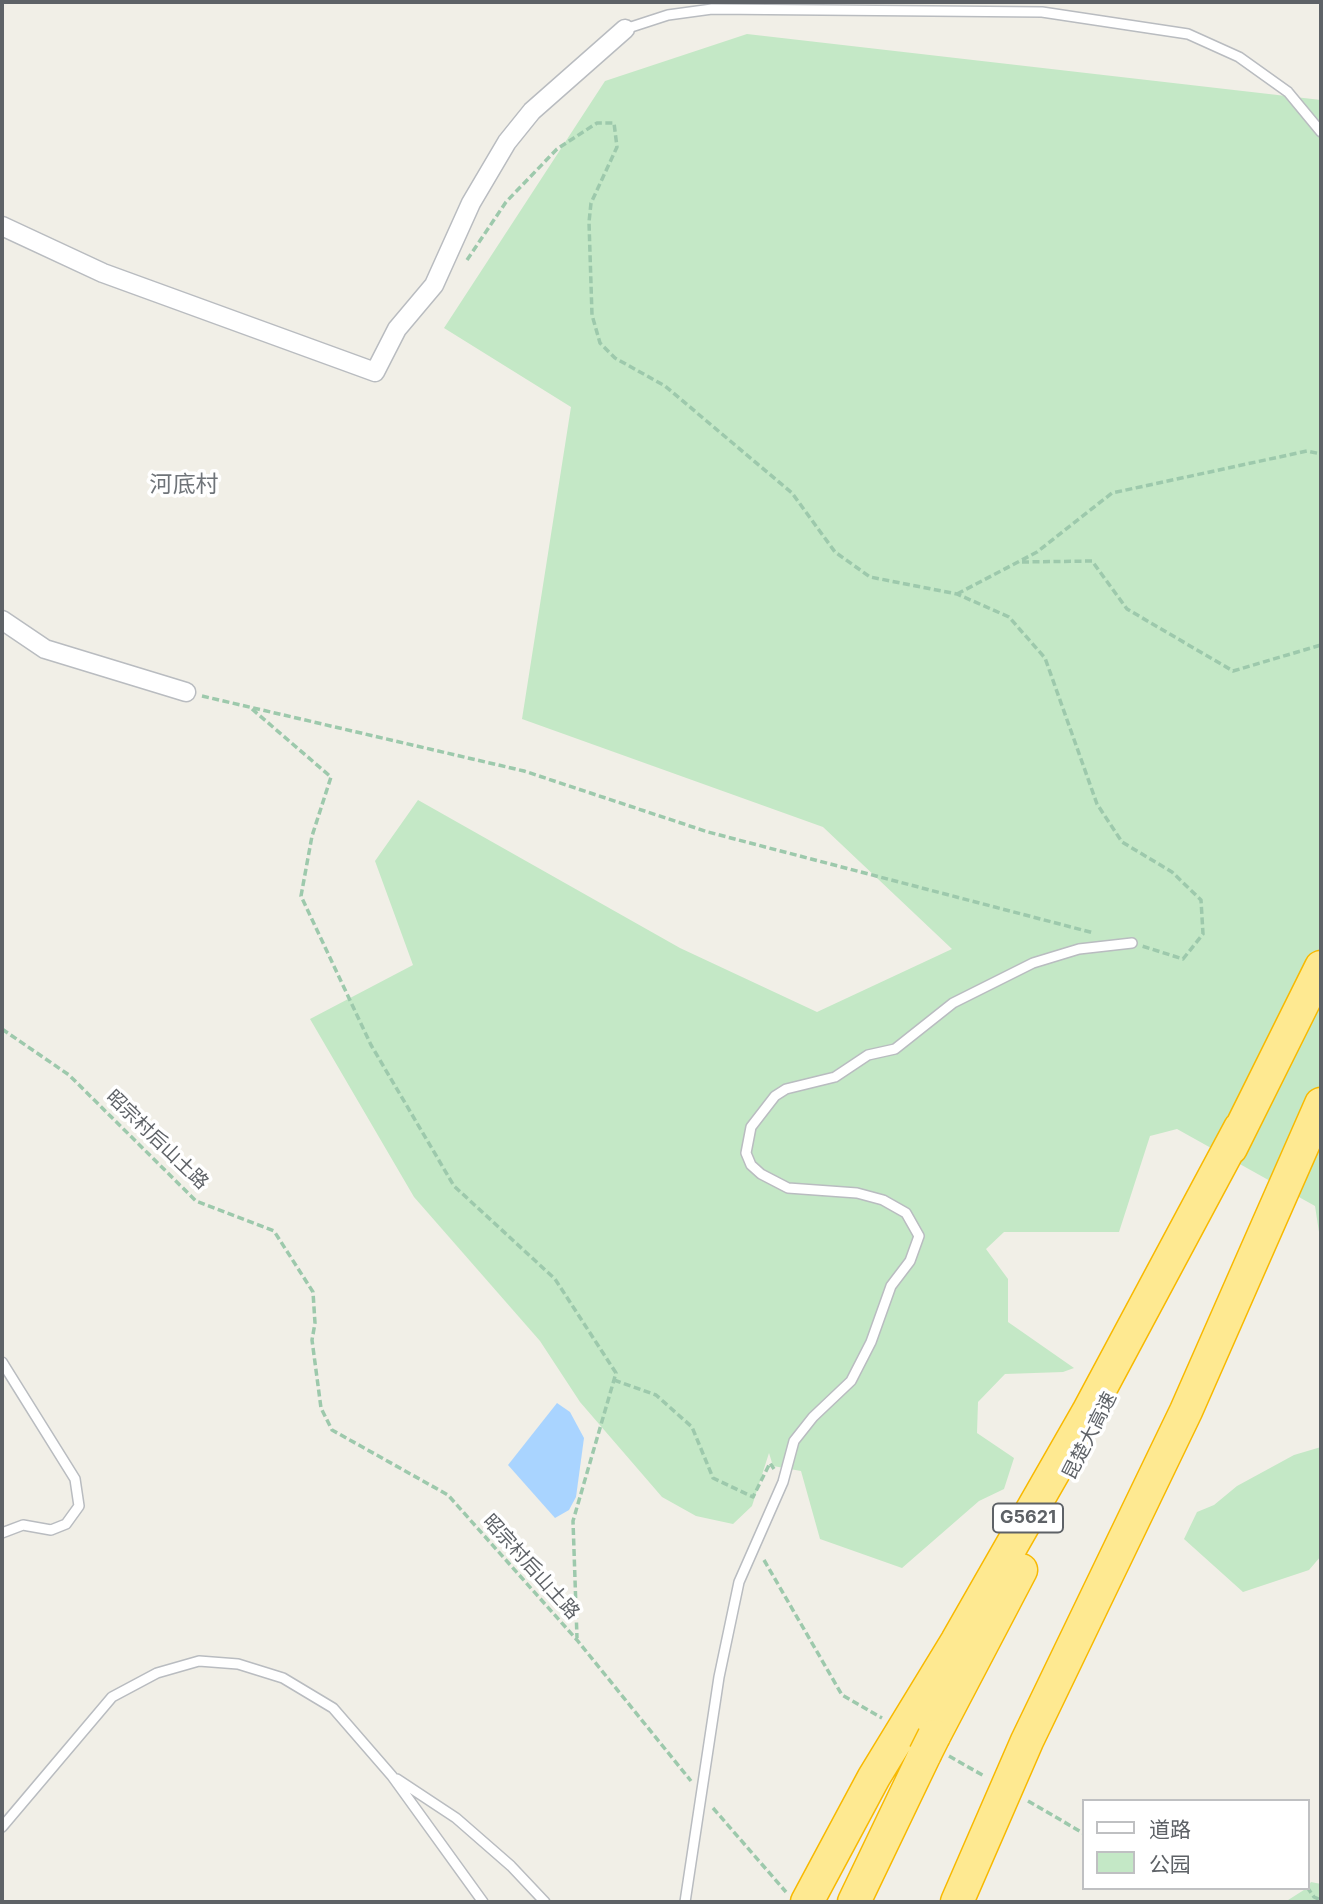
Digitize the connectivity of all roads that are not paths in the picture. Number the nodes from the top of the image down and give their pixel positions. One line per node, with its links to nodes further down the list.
1 (625, 29): 2 (lane); 3 (street)
2 (1321, 132)
3 (2, 226)
4 (2, 620): 5 (street)
5 (187, 692)
6 (1132, 943): 17 (lane)
7 (1321, 967): 9 (highway, 昆楚大高速 / G5621)
8 (1321, 1104): 19 (highway)
9 (1240, 1128): 14 (highway, G5621); 18 (highway, 昆楚大高速 / G5621)
10 (2, 1362): 11 (lane)
11 (2, 1533)
12 (393, 1776): 13 (lane); 15 (lane); 16 (lane)
13 (2, 1827)
14 (800, 1901)
15 (483, 1902)
16 (545, 1902)
17 (685, 1902)
18 (855, 1902)
19 (957, 1902)

